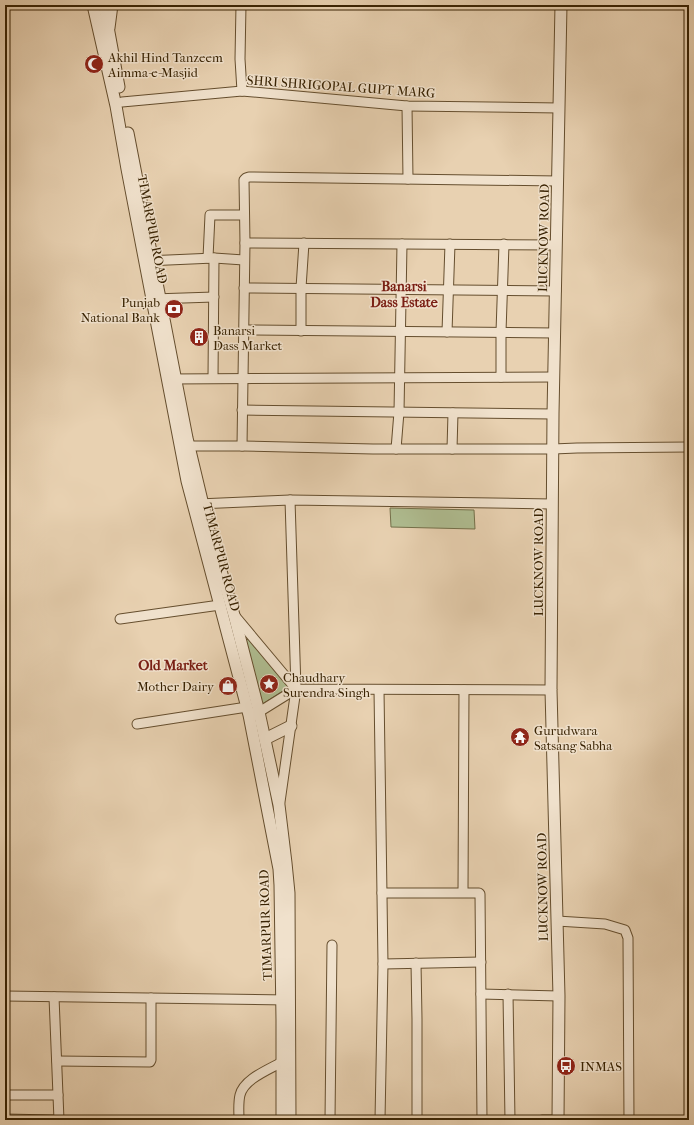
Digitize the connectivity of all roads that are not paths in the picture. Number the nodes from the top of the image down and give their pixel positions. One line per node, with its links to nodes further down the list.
1 (93, 5): 6 (street, TIMARPUR ROAD)
2 (104, 5): 6 (street, TIMARPUR ROAD)
3 (113, 5): 6 (street)
4 (240, 5): 7 (street)
5 (561, 5): 10 (street, LUCKNOW ROAD)
6 (104, 31): 8 (street, TIMARPUR ROAD)
7 (242, 91): 8 (street, SHRI SHRIGOPAL GUPT MARG); 9 (street, SHRI SHRIGOPAL GUPT MARG)
8 (119, 102): 22 (street, TIMARPUR ROAD)
9 (407, 106): 10 (street, SHRI SHRIGOPAL GUPT MARG); 11 (street)
10 (559, 108): 12 (street, LUCKNOW ROAD)
11 (408, 179): 12 (street); 13 (street)
12 (558, 181): 19 (street, LUCKNOW ROAD)
13 (244, 215): 14 (street); 20 (street)
14 (245, 243): 15 (street); 21 (street)
15 (304, 243): 16 (street); 24 (street)
16 (402, 244): 17 (street); 25 (street)
17 (450, 244): 18 (street); 26 (street)
18 (504, 244): 19 (street); 27 (street)
19 (556, 245): 28 (street, LUCKNOW ROAD)
20 (211, 258): 21 (street); 22 (street); 29 (street)
21 (244, 260): 23 (street)
22 (149, 261): 30 (street, TIMARPUR ROAD)
23 (244, 288): 24 (street); 31 (street)
24 (301, 288): 25 (street); 32 (street)
25 (401, 289): 26 (street); 33 (street)
26 (449, 290): 27 (street); 34 (street)
27 (503, 290): 28 (street); 35 (street)
28 (556, 291): 36 (street, LUCKNOW ROAD)
29 (214, 297): 30 (street); 39 (street)
30 (156, 299): 42 (street, TIMARPUR ROAD)
31 (244, 330): 32 (street); 40 (street)
32 (300, 331): 33 (street)
33 (401, 331): 34 (street); 41 (street)
34 (447, 332): 35 (street)
35 (501, 332): 36 (street); 37 (street)
36 (555, 333): 38 (street, LUCKNOW ROAD)
37 (501, 377): 38 (street); 41 (street)
38 (554, 377): 46 (street, LUCKNOW ROAD)
39 (213, 378): 40 (street); 42 (street)
40 (243, 378): 41 (street); 43 (street)
41 (399, 378): 44 (street)
42 (171, 379): 47 (street, TIMARPUR ROAD)
43 (242, 410): 44 (street); 48 (street)
44 (399, 412): 45 (street); 50 (street)
45 (453, 413): 46 (street); 51 (street)
46 (553, 414): 52 (street, LUCKNOW ROAD)
47 (184, 446): 48 (street); 54 (street, TIMARPUR ROAD)
48 (242, 446): 50 (street)
49 (689, 447): 52 (street)
50 (396, 449): 51 (street)
51 (452, 449): 52 (street)
52 (553, 449): 55 (street, LUCKNOW ROAD)
53 (290, 500): 54 (street); 55 (street); 59 (street)
54 (198, 504): 56 (street, TIMARPUR ROAD); 57 (street, TIMARPUR ROAD)
55 (552, 504): 62 (street, LUCKNOW ROAD)
56 (220, 605): 58 (street); 63 (street, TIMARPUR ROAD)
57 (234, 615): 59 (street); 63 (street, TIMARPUR ROAD)
58 (120, 619)
59 (296, 689): 60 (street); 63 (street); 65 (street)
60 (379, 690): 61 (street); 69 (street)
61 (464, 690): 62 (street); 68 (street)
62 (551, 690): 70 (street, LUCKNOW ROAD)
63 (252, 711): 64 (street); 66 (street, TIMARPUR ROAD); 81 (street, TIMARPUR ROAD)
64 (137, 724)
65 (290, 726): 66 (street); 67 (street)
66 (265, 739): 67 (street, TIMARPUR ROAD)
67 (279, 805): 81 (street, TIMARPUR ROAD)
68 (463, 892): 69 (street); 72 (street)
69 (382, 893): 74 (street)
70 (557, 921): 78 (street, LUCKNOW ROAD); 100 (street)
71 (332, 945): 92 (street)
72 (481, 962): 73 (street); 75 (street)
73 (416, 963): 74 (street); 95 (street)
74 (383, 964): 93 (street)
75 (482, 994): 76 (street); 96 (street)
76 (508, 994): 78 (street); 97 (street)
77 (5, 996): 79 (street)
78 (559, 996): 99 (street, LUCKNOW ROAD)
79 (54, 997): 80 (street); 82 (street)
80 (151, 998): 81 (street); 82 (street)
81 (286, 1000): 83 (street, TIMARPUR ROAD)
82 (57, 1060): 85 (street)
83 (286, 1062): 89 (street); 90 (street, TIMARPUR ROAD); 91 (street, TIMARPUR ROAD)
84 (5, 1095): 85 (street)
85 (58, 1095): 88 (street)
86 (5, 1119): 87 (street)
87 (53, 1120)
88 (59, 1120)
89 (239, 1120)
90 (282, 1120)
91 (290, 1120)
92 (330, 1120)
93 (380, 1120): 94 (street)
94 (386, 1120)
95 (417, 1120)
96 (482, 1120)
97 (510, 1120)
98 (542, 1120): 99 (street)
99 (558, 1120)
100 (629, 1120)

